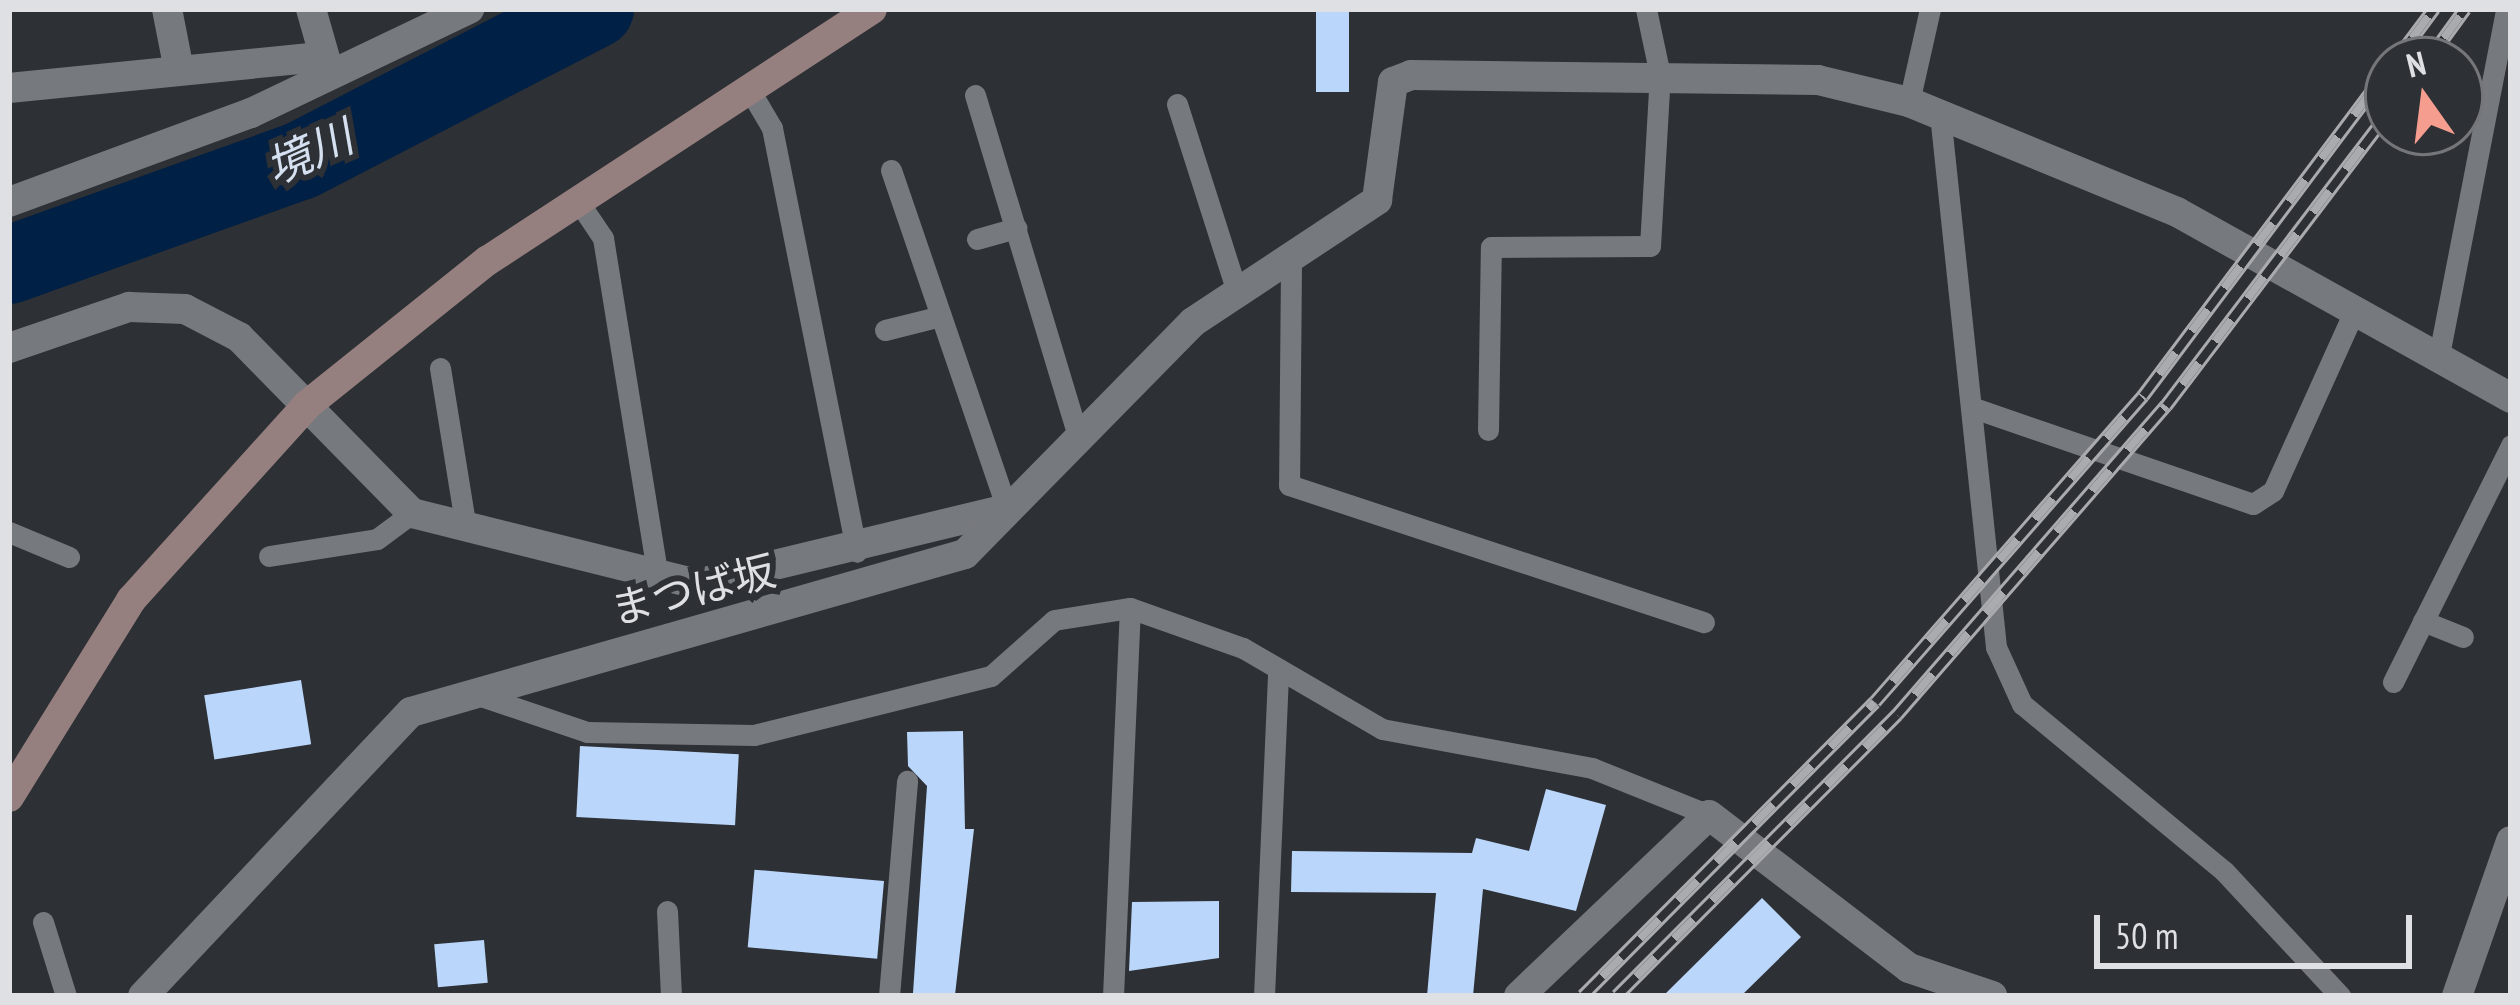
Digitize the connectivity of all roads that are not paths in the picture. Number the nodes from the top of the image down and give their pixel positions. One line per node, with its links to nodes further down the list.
1 (167, 9): 8 (street)
2 (310, 9): 9 (street)
3 (470, 9): 9 (street)
4 (872, 9): 12 (street)
5 (1646, 9): 10 (lane)
6 (1930, 9): 14 (lane)
7 (2506, 9): 28 (lane)
8 (178, 65): 9 (street); 11 (street)
9 (327, 67): 19 (street)
10 (1660, 75): 14 (street); 22 (street, まつば坂); 33 (lane)
11 (9, 88)
12 (749, 89): 18 (street); 40 (lane)
13 (975, 95): 20 (lane)
14 (1910, 102): 16 (street)
15 (1177, 104): 23 (lane)
16 (1940, 113): 24 (street); 32 (lane)
17 (892, 170): 25 (lane)
18 (578, 201): 31 (street); 43 (lane)
19 (9, 202)
20 (1016, 228): 21 (lane); 34 (lane)
21 (977, 239)
22 (1291, 264): 23 (street, まつば坂); 46 (lane)
23 (1237, 292): 34 (street, まつば坂)
24 (2356, 307): 28 (street); 32 (lane)
25 (933, 318): 26 (lane); 36 (lane)
26 (885, 330)
27 (9, 348): 31 (street)
28 (2439, 355): 30 (street)
29 (440, 368): 38 (lane)
30 (2511, 398)
31 (307, 405): 37 (street); 52 (street)
32 (1971, 407): 66 (lane)
33 (1488, 430)
34 (1078, 436): 36 (street, まつば坂)
35 (2511, 445): 45 (lane)
36 (1007, 509): 40 (street); 50 (street, まつば坂)
37 (412, 513): 38 (street); 41 (lane)
38 (466, 527): 43 (street)
39 (9, 532): 42 (lane)
40 (857, 552): 43 (street)
41 (269, 556)
42 (69, 557)
43 (658, 578)
44 (1130, 608): 48 (lane); 50 (lane); 62 (lane)
45 (2423, 621): 47 (lane); 49 (lane)
46 (1704, 622)
47 (2463, 638)
48 (1278, 670): 53 (lane); 63 (lane)
49 (2393, 682)
50 (463, 690): 59 (street, まつば坂)
51 (908, 781): 61 (lane)
52 (9, 797)
53 (1709, 815): 57 (street); 64 (street)
54 (2511, 841): 67 (street)
55 (667, 911): 60 (lane)
56 (44, 922): 58 (lane)
57 (1931, 989): 65 (street)
58 (67, 996)
59 (143, 996)
60 (671, 996)
61 (889, 996)
62 (1113, 996)
63 (1264, 996)
64 (1519, 996)
65 (1992, 996)
66 (2340, 996)
67 (2457, 996)

